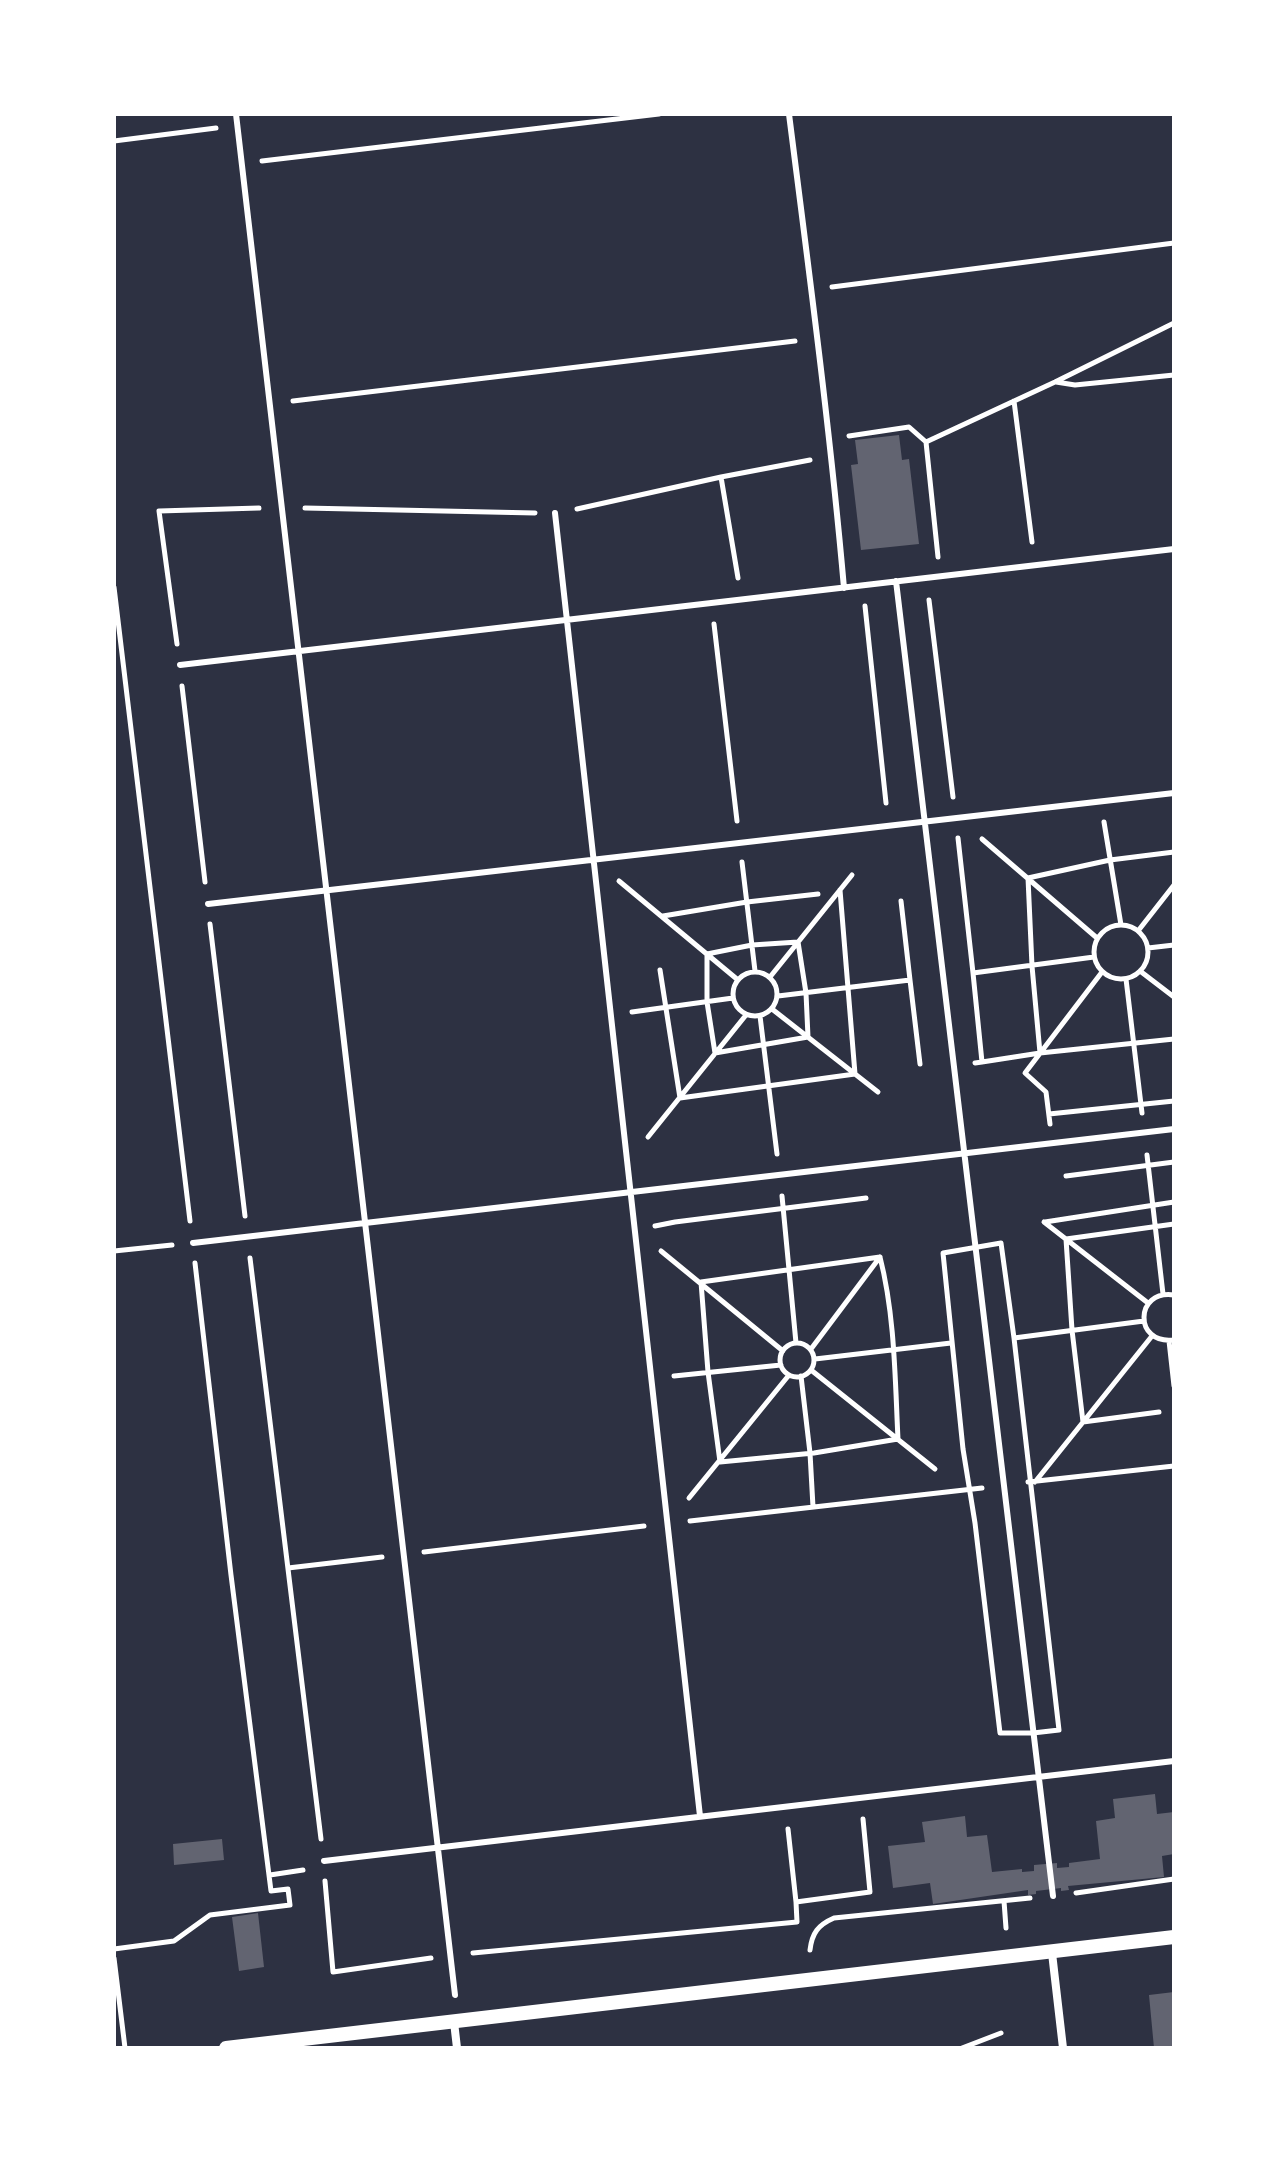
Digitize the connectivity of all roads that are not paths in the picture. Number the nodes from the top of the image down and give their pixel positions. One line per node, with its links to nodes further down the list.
1 (236, 114): 8 (lane)
2 (789, 114): 6 (lane)
3 (555, 513): 7 (lane)
4 (1174, 549): 5 (lane)
5 (896, 581): 6 (lane); 11 (lane)
6 (844, 588): 7 (lane)
7 (566, 620): 8 (lane); 12 (lane)
8 (298, 650): 9 (lane); 13 (lane)
9 (180, 665)
10 (1174, 793): 11 (lane)
11 (924, 822): 12 (lane); 16 (lane)
12 (593, 860): 13 (lane); 17 (lane)
13 (326, 890): 14 (lane); 18 (lane)
14 (208, 904)
15 (1174, 1129): 16 (lane)
16 (964, 1154): 17 (lane); 21 (lane)
17 (631, 1193): 18 (lane); 22 (lane)
18 (365, 1223): 19 (lane); 23 (lane)
19 (193, 1243)
20 (1174, 1761): 21 (lane)
21 (1038, 1777): 22 (lane); 25 (lane)
22 (700, 1816): 23 (lane)
23 (438, 1847): 24 (lane); 28 (lane)
24 (324, 1864)
25 (1053, 1896)
26 (1174, 1937): 27 (street)
27 (1052, 1953): 29 (street); 32 (street)
28 (455, 1995)
29 (454, 2022): 30 (street); 31 (street)
30 (226, 2048)
31 (457, 2048)
32 (1063, 2048)

